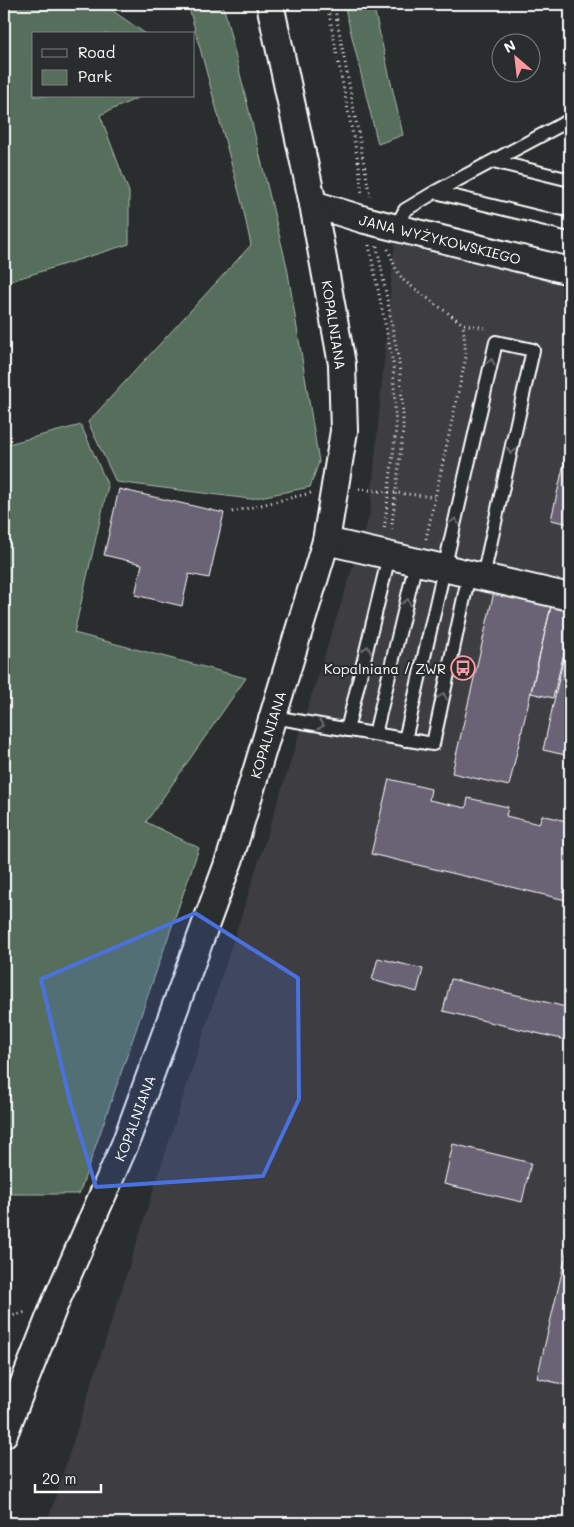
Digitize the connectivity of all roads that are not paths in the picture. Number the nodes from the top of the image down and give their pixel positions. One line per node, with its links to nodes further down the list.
1 (270, 4): 8 (street, KOPALNIANA)
2 (570, 120): 3 (lane)
3 (555, 128): 4 (lane); 5 (lane)
4 (570, 132)
5 (494, 161): 6 (lane); 7 (lane)
6 (570, 180)
7 (435, 192): 9 (lane); 10 (lane)
8 (313, 204): 10 (street, JANA WYŻYKOWSKIEGO); 12 (street, KOPALNIANA)
9 (570, 225)
10 (377, 226): 11 (street, JANA WYŻYKOWSKIEGO)
11 (570, 271)
12 (326, 542): 14 (street); 18 (street, KOPALNIANA)
13 (421, 552): 14 (street); 15 (street); 20 (lane, one-way to 13)
14 (385, 555): 19 (lane, one-way to 14)
15 (444, 568): 16 (street); 16 (lane, one-way to 16); 21 (lane)
16 (476, 576): 17 (street); 21 (lane, one-way to 16)
17 (570, 597)
18 (273, 716): 19 (lane, one-way to 19); 22 (street, KOPALNIANA)
19 (347, 730): 20 (lane)
20 (375, 734): 21 (lane)
21 (405, 740)
22 (4, 1434)

